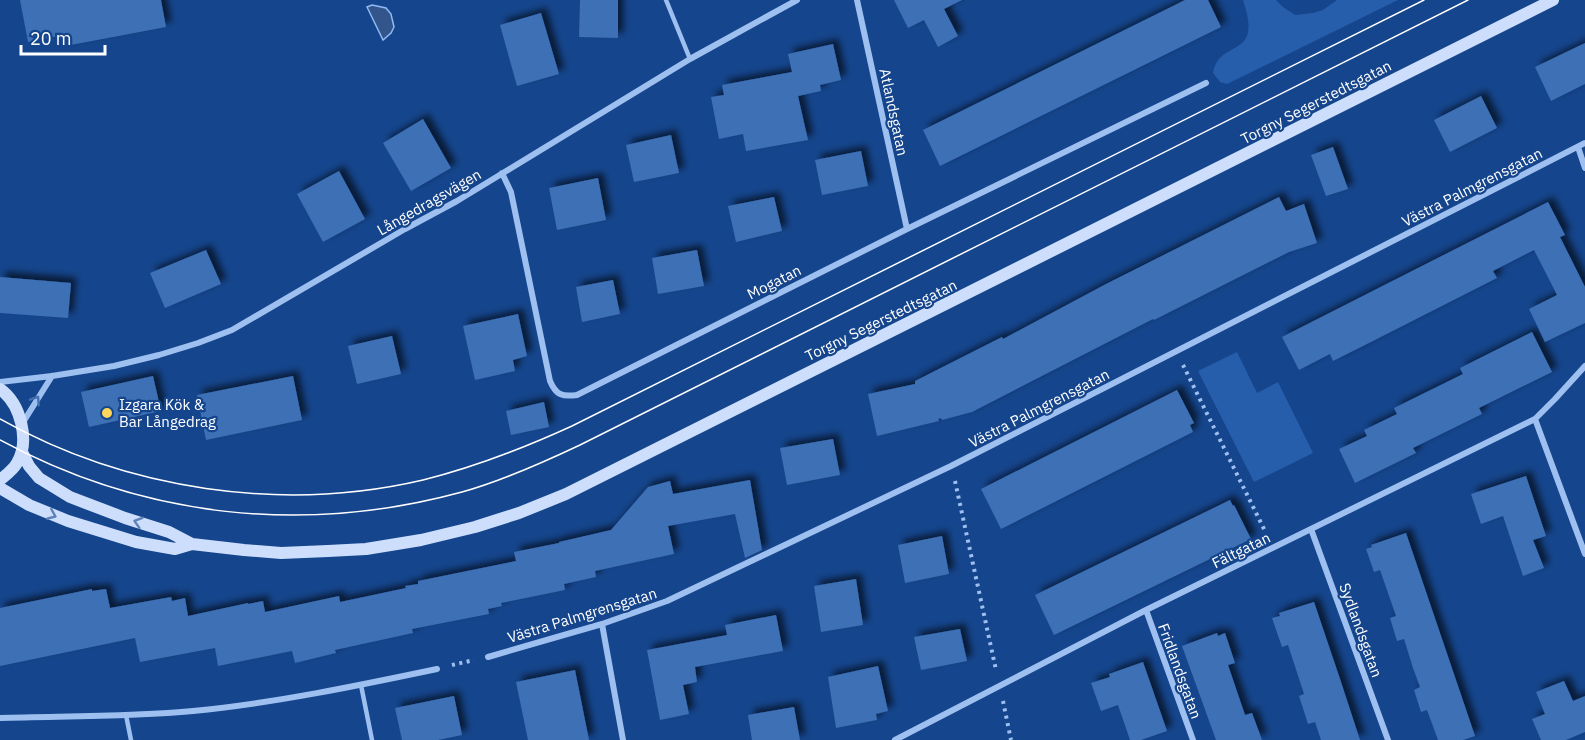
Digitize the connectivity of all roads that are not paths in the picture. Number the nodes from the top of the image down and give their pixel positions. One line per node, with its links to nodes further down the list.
1 (666, 0): 5 (lane)
2 (797, 0): 5 (street, Långedragsvägen)
3 (857, 0): 11 (street, Atlandsgatan)
4 (1553, 0): 22 (street, Torgny Segerstedtsgatan)
5 (690, 60): 10 (street, Långedragsvägen)
6 (1206, 83): 11 (street, Mogatan)
7 (1585, 143): 8 (street, Västra Palmgrensgatan)
8 (1578, 147): 9 (street); 25 (street, Västra Palmgrensgatan)
9 (1585, 168)
10 (502, 173): 11 (street, Mogatan); 13 (street, Långedragsvägen)
11 (907, 229)
12 (1585, 366): 16 (street, Fältgatan)
13 (52, 376): 14 (street, Långedragsvägen); 17 (street, one-way to 13)
14 (0, 382)
15 (0, 389): 17 (street)
16 (1534, 419): 21 (street, Fältgatan); 23 (street)
17 (21, 425): 18 (street)
18 (22, 452): 19 (street); 22 (street, Torgny Segerstedtsgatan, one-way to 18)
19 (0, 480)
20 (0, 488): 22 (street, Torgny Segerstedtsgatan, one-way to 22)
21 (1311, 529): 24 (street, Fältgatan); 36 (street, Sydlandsgatan)
22 (192, 544)
23 (1585, 554)
24 (1146, 610): 34 (street, Fältgatan); 35 (street, Fridlandsgatan)
25 (602, 624): 26 (street, Västra Palmgrensgatan); 33 (street)
26 (488, 657)
27 (436, 669): 28 (street)
28 (361, 685): 29 (street); 32 (lane)
29 (126, 715): 30 (street); 31 (lane)
30 (0, 718)
31 (131, 740)
32 (372, 740)
33 (623, 740)
34 (895, 740)
35 (1192, 740)
36 (1388, 740)

